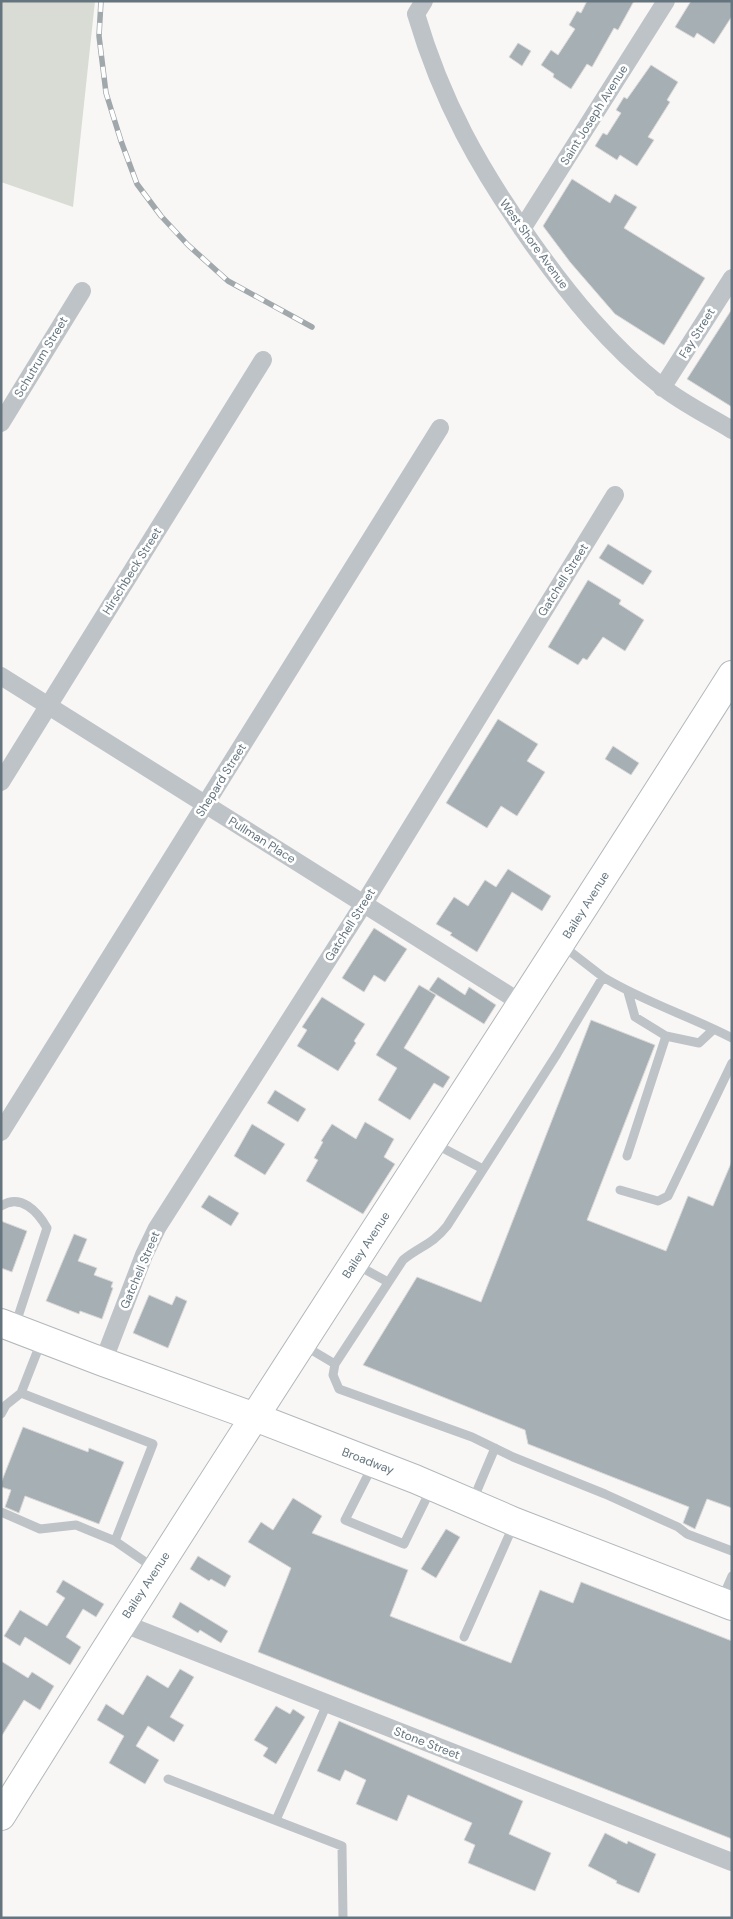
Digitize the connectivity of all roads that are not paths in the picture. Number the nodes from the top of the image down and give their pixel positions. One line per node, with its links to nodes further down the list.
1 (424, 1): 3 (street, West Shore Avenue)
2 (666, 1): 3 (street, Saint Joseph Avenue)
3 (522, 230): 7 (street, West Shore Avenue)
4 (732, 278): 7 (street, Fay Street)
5 (82, 291): 8 (street, Schutrum Street)
6 (263, 360): 14 (street, Hirschbeck Street)
7 (662, 388): 10 (street, West Shore Avenue)
8 (1, 423)
9 (440, 428): 16 (street, Shepard Street)
10 (732, 430)
11 (614, 495): 17 (street, Gatchell Street)
12 (732, 675): 18 (main road, Bailey Avenue)
13 (1, 676): 14 (street, Pullman Place)
14 (48, 706): 15 (street, Hirschbeck Street); 16 (street, Pullman Place)
15 (1, 782)
16 (206, 805): 17 (street, Pullman Place); 26 (street, Shepard Street)
17 (363, 904): 21 (street, Pullman Place); 37 (street, Gatchell Street)
18 (561, 945): 19 (lane); 21 (main road, Bailey Avenue)
19 (603, 977): 20 (lane); 29 (lane)
20 (628, 992): 22 (lane); 23 (lane)
21 (523, 1004): 27 (main road, Bailey Avenue)
22 (714, 1029): 23 (lane); 24 (lane)
23 (666, 1036): 28 (lane)
24 (732, 1038)
25 (732, 1063): 30 (lane)
26 (1, 1132)
27 (432, 1143): 29 (lane); 32 (main road, Bailey Avenue)
28 (627, 1156)
29 (483, 1169): 33 (lane)
30 (620, 1190)
31 (1, 1206): 34 (lane)
32 (354, 1263): 33 (lane); 36 (main road, Bailey Avenue)
33 (388, 1282): 38 (lane)
34 (8, 1326): 35 (main road, Broadway)
35 (42, 1339): 37 (main road, Broadway); 39 (lane)
36 (302, 1344): 38 (lane); 41 (main road, Bailey Avenue)
37 (103, 1362): 41 (main road, Broadway)
38 (335, 1364): 42 (lane)
39 (21, 1394): 40 (lane); 48 (lane)
40 (1, 1414)
41 (256, 1416): 43 (main road, Broadway); 50 (main road, Bailey Avenue)
42 (495, 1448): 45 (lane); 49 (lane)
43 (374, 1463): 44 (main road, Broadway); 44 (lane)
44 (433, 1486): 45 (main road, Broadway)
45 (472, 1503): 47 (main road, Broadway)
46 (1, 1512): 48 (lane)
47 (515, 1522): 52 (main road, Broadway); 54 (lane)
48 (115, 1541): 50 (lane)
49 (732, 1550)
50 (156, 1570): 53 (main road, Bailey Avenue)
51 (732, 1576): 52 (lane)
52 (726, 1604)
53 (122, 1623): 55 (street, Stone Street); 57 (main road, Bailey Avenue)
54 (464, 1637)
55 (327, 1704): 58 (lane); 59 (street, Stone Street)
56 (168, 1779): 58 (lane)
57 (1, 1816)
58 (276, 1820): 60 (lane)
59 (732, 1862)
60 (343, 1918)

